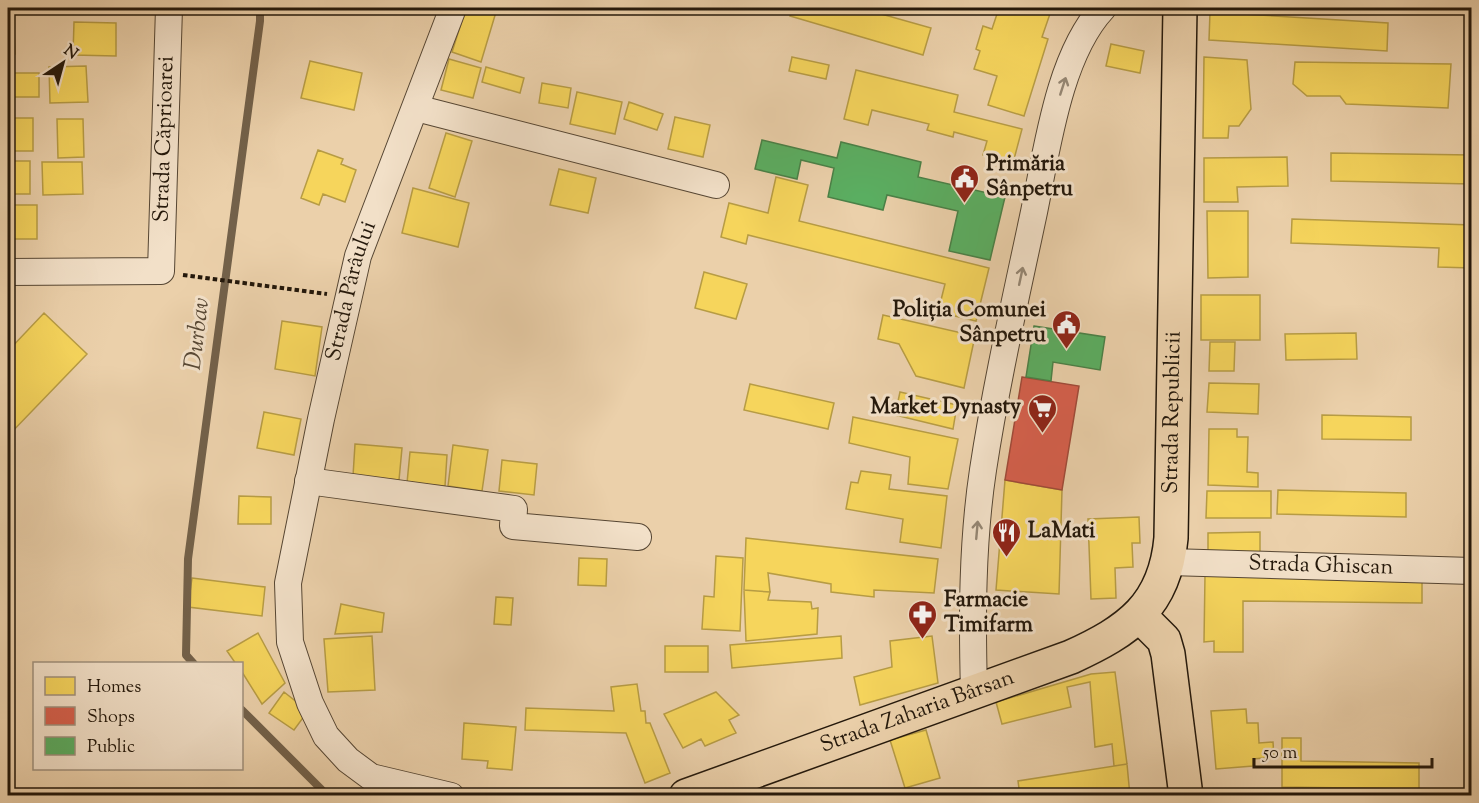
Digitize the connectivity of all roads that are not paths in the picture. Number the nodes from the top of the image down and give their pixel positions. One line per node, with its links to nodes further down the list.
1 (169, 8): 7 (street, Strada Căprioarei)
2 (453, 8): 5 (street, Strada Pârâului)
3 (1103, 8): 13 (street, one-way to 3)
4 (1180, 8): 10 (main road, Strada Republicii)
5 (416, 108): 6 (street); 8 (street, Strada Pârâului)
6 (716, 185)
7 (8, 272)
8 (309, 481): 9 (street); 14 (street, Strada Pârâului)
9 (638, 537)
10 (1169, 562): 11 (street, Strada Ghiscan); 12 (main road, Strada Republicii)
11 (1472, 570)
12 (1139, 615): 13 (main road, Strada Zaharia Bârsan); 16 (main road)
13 (974, 692): 15 (main road, Strada Zaharia Bârsan)
14 (451, 795)
15 (686, 795)
16 (1186, 795)

